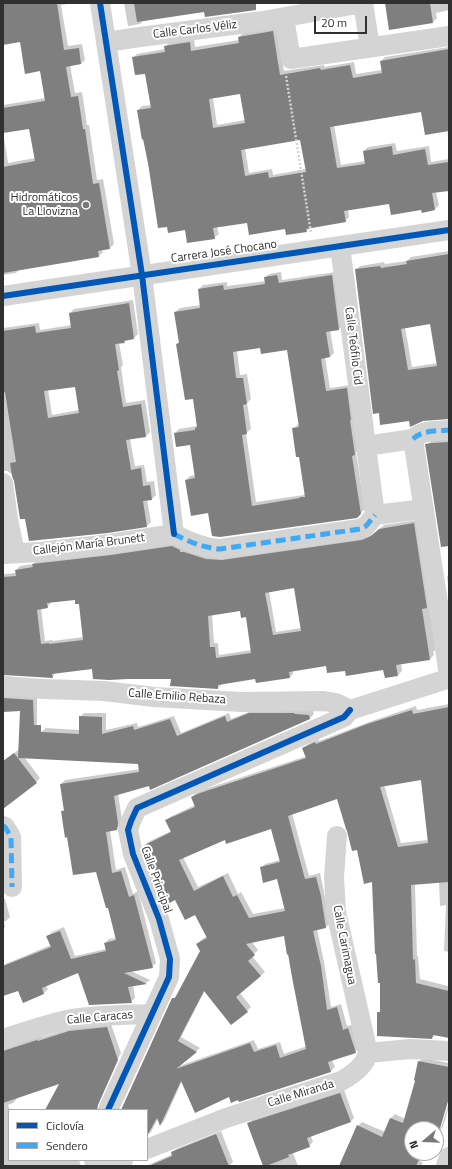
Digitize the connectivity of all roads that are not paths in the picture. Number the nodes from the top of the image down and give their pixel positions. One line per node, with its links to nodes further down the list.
1 (100, 3): 5 (street)
2 (363, 3): 3 (street, Calle Carlos Véliz); 6 (street, Calle Carlos Véliz)
3 (284, 18): 5 (street, Calle Carlos Véliz); 6 (street)
4 (449, 36): 6 (street)
5 (106, 42): 9 (street)
6 (370, 47)
7 (449, 230): 8 (street, Carrera José Chocano)
8 (340, 246): 9 (street, Carrera José Chocano); 13 (street, Calle Teófilo Cid)
9 (142, 275): 10 (street, Carrera José Chocano); 18 (street)
10 (3, 296)
11 (449, 430): 12 (street)
12 (414, 439): 13 (street); 15 (street)
13 (366, 446): 16 (street, Calle Teófilo Cid)
14 (3, 484): 17 (street)
15 (424, 509): 16 (street); 20 (street)
16 (375, 515): 18 (street)
17 (5, 519): 19 (street)
18 (174, 534): 19 (street, Callejón María Brunett)
19 (9, 554)
20 (449, 675)
21 (449, 679): 23 (street, Calle Principal)
22 (3, 686): 23 (street, Calle Emilio Rebaza)
23 (350, 710): 27 (street, Calle Principal)
24 (3, 826): 26 (street)
25 (337, 836): 30 (street, Calle Carimagua)
26 (12, 887)
27 (152, 1014): 28 (street, Calle Caracas); 31 (street, Calle Principal)
28 (3, 1039)
29 (449, 1051): 30 (street)
30 (368, 1053): 32 (street, Calle Miranda)
31 (108, 1109)
32 (148, 1149)
33 (449, 1157): 36 (street)
34 (121, 1161): 35 (street)
35 (111, 1166)
36 (446, 1166)

